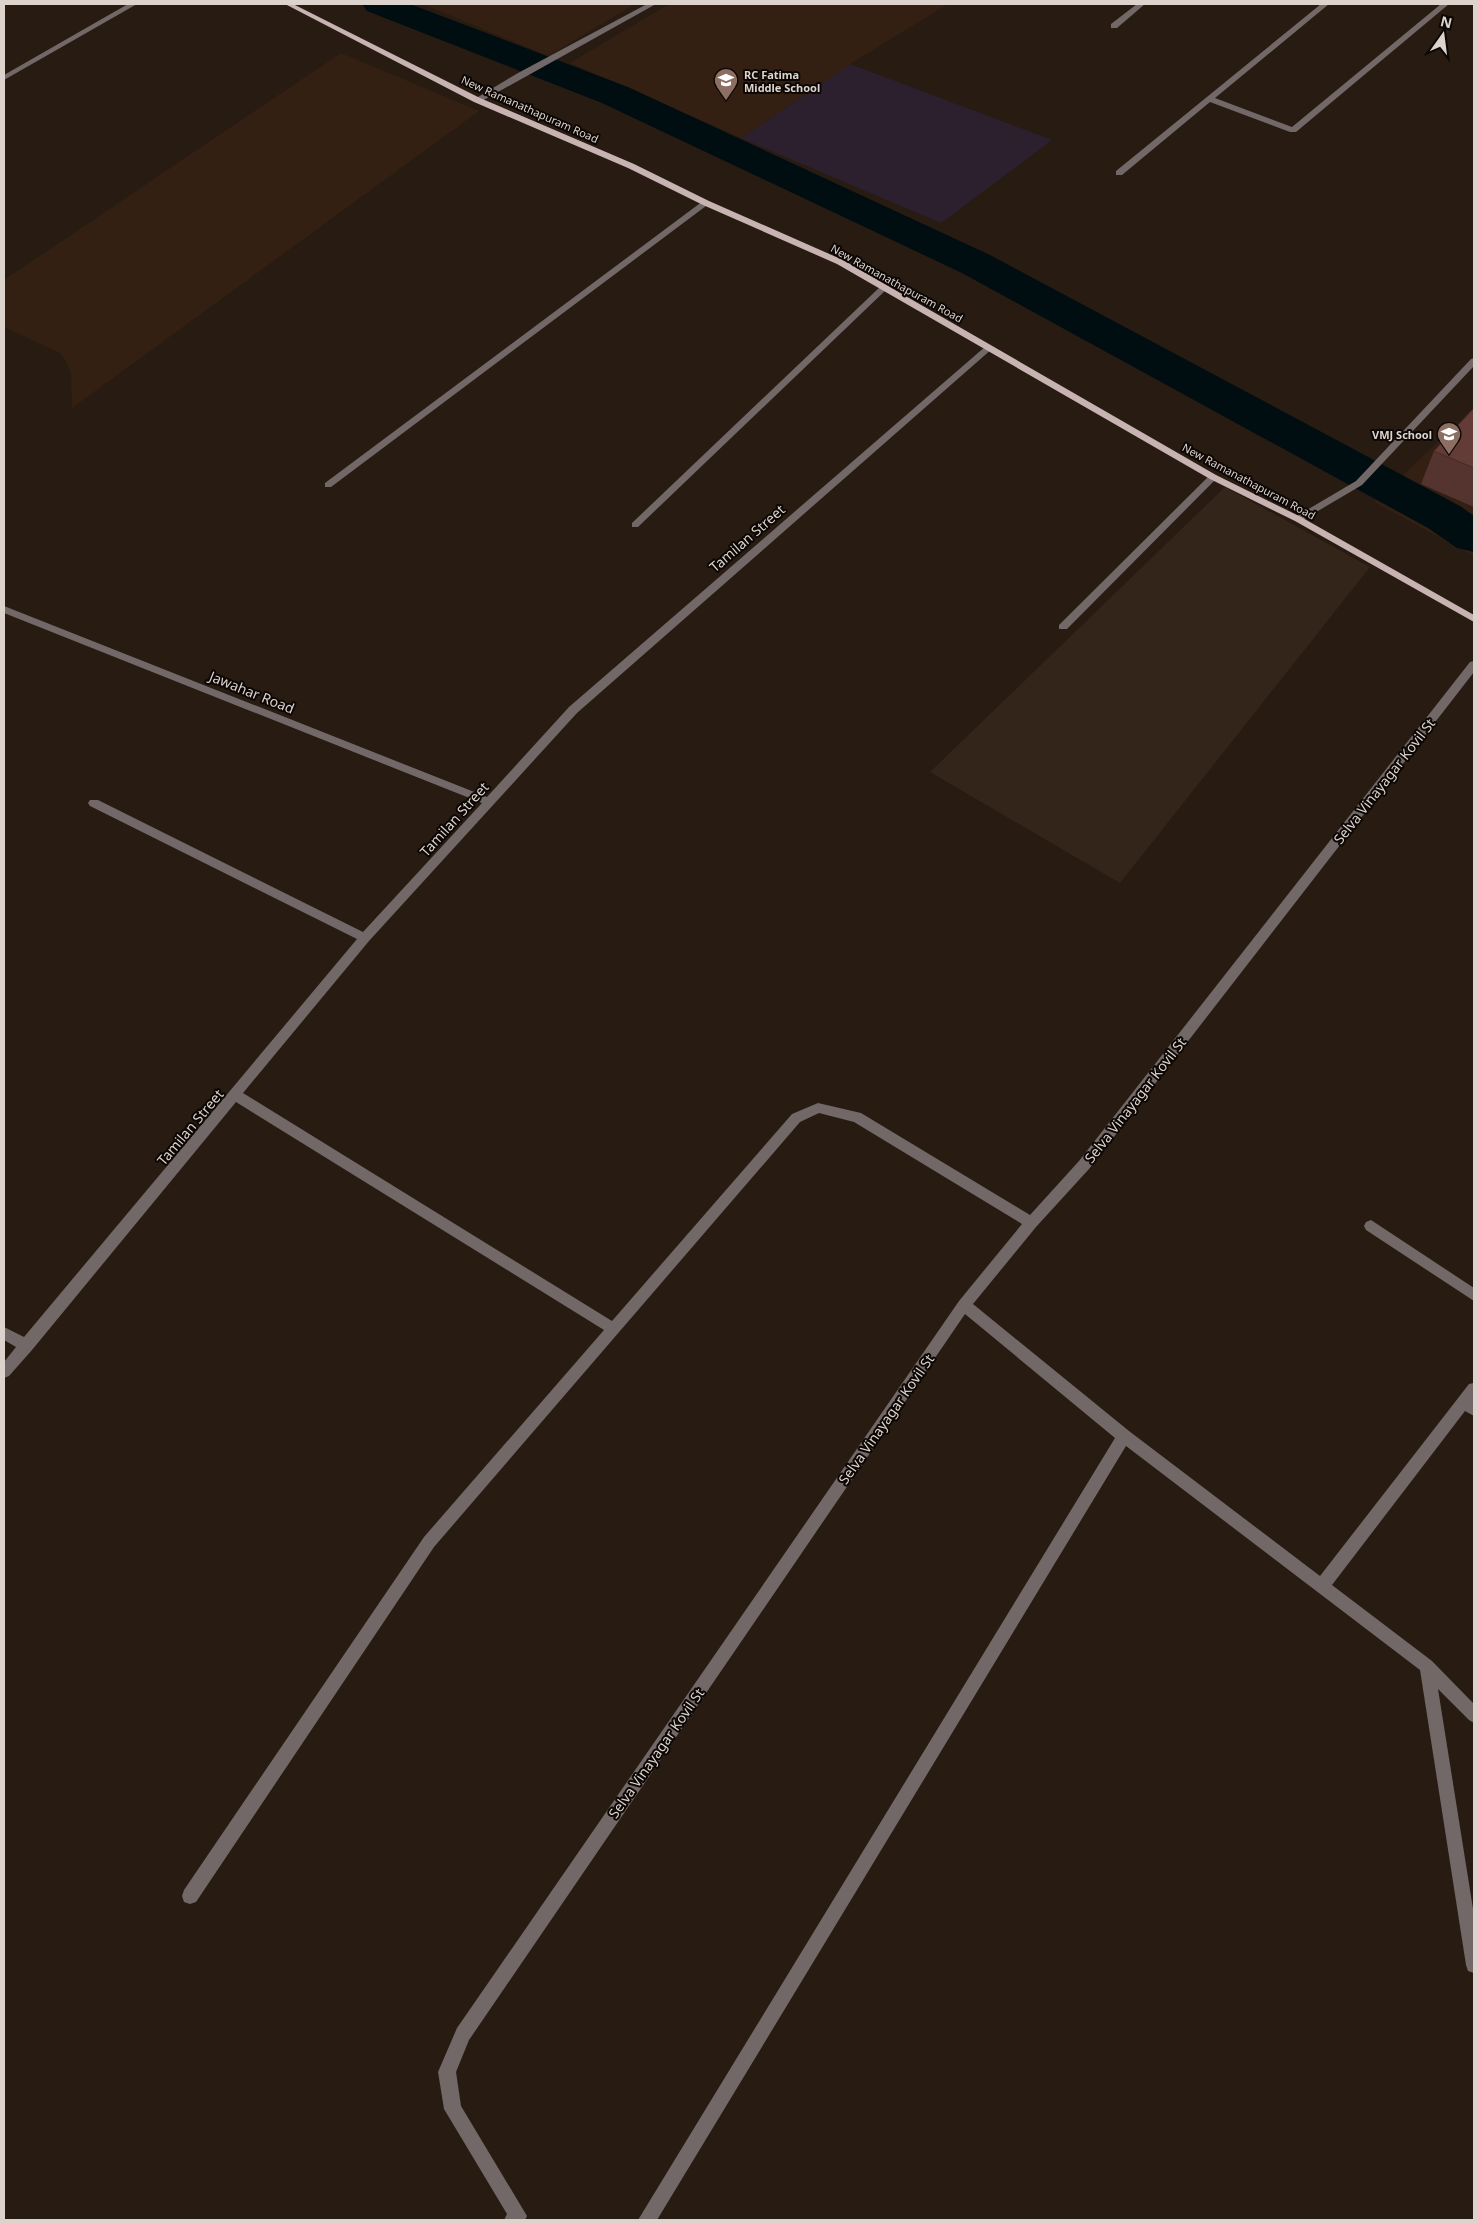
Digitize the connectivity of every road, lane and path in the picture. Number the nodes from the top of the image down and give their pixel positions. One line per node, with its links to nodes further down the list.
1 (132, 4): 8 (street)
2 (288, 4): 10 (main road, New Ramanathapuram Road)
3 (652, 4): 10 (street)
4 (1141, 4): 7 (street)
5 (1324, 4): 9 (street)
6 (1445, 4): 9 (street)
7 (1114, 26)
8 (4, 78)
9 (1210, 99): 11 (street)
10 (477, 100): 12 (main road, New Ramanathapuram Road)
11 (1119, 174)
12 (706, 203): 13 (main road, New Ramanathapuram Road); 17 (street)
13 (884, 288): 14 (main road, New Ramanathapuram Road); 19 (street)
14 (989, 348): 16 (main road, New Ramanathapuram Road); 24 (street, Tamilan Street)
15 (1474, 361): 18 (street)
16 (1212, 478): 18 (main road, New Ramanathapuram Road); 22 (street)
17 (328, 485)
18 (1298, 519): 21 (main road, New Ramanathapuram Road)
19 (635, 525)
20 (4, 609): 24 (street, Jawahar Road)
21 (1474, 620)
22 (1063, 628)
23 (1474, 665): 28 (street, Selva Vinayagar Kovil St)
24 (490, 802): 26 (street, Tamilan Street)
25 (94, 803): 26 (street)
26 (365, 938): 27 (street, Tamilan Street)
27 (236, 1095): 32 (street); 34 (street, Tamilan Street)
28 (1031, 1224): 31 (street, Selva Vinayagar Kovil St); 32 (street)
29 (1371, 1226): 30 (street)
30 (1474, 1295)
31 (964, 1305): 38 (street); 44 (street, Selva Vinayagar Kovil St)
32 (613, 1330): 42 (street)
33 (4, 1333): 34 (street)
34 (27, 1346): 35 (street, Tamilan Street)
35 (4, 1372)
36 (1474, 1390): 37 (street)
37 (1469, 1406): 39 (street)
38 (1124, 1436): 39 (street); 45 (street)
39 (1321, 1587): 40 (street)
40 (1427, 1666): 41 (street); 43 (street)
41 (1474, 1715)
42 (190, 1896)
43 (1474, 1965)
44 (518, 2219)
45 (647, 2220)

